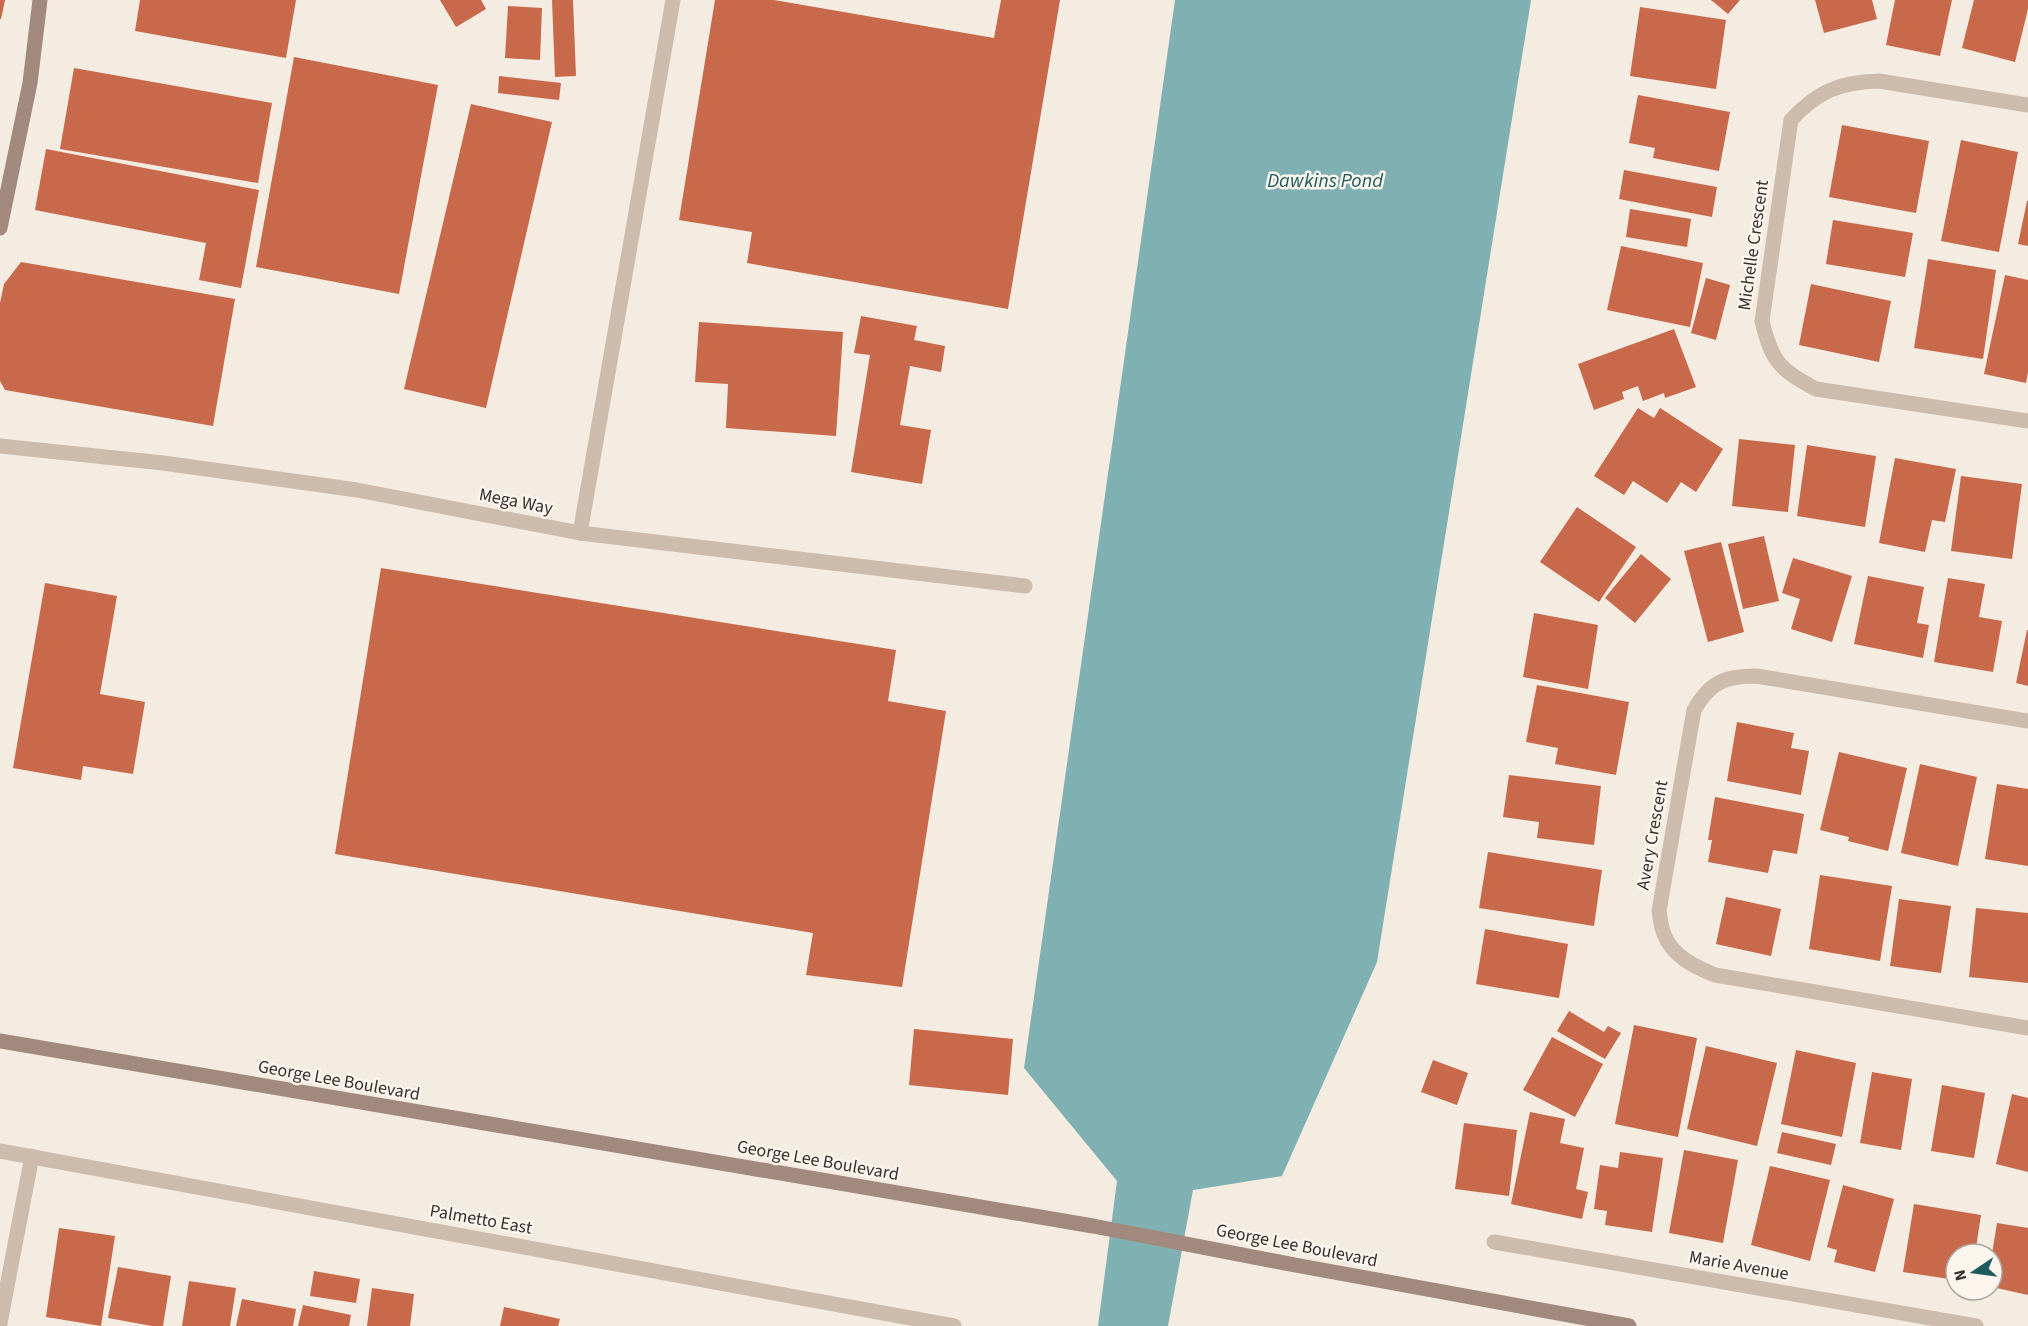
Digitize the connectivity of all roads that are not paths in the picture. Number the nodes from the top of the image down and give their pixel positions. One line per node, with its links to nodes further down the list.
1 (40, 0): 4 (main road)
2 (673, 0): 7 (street)
3 (2028, 105): 5 (street, Michelle Crescent)
4 (0, 228)
5 (2028, 421)
6 (0, 446): 7 (street, Mega Way)
7 (579, 533): 8 (street, Mega Way)
8 (1025, 586)
9 (2028, 721): 10 (street, Avery Crescent)
10 (2028, 1028)
11 (0, 1041): 17 (main road, George Lee Boulevard)
12 (0, 1151): 13 (street, Palmetto East)
13 (32, 1156): 15 (street); 16 (street, Palmetto East)
14 (1494, 1242): 18 (street, Marie Avenue)
15 (0, 1323)
16 (954, 1326)
17 (1629, 1326)
18 (1976, 1326)

